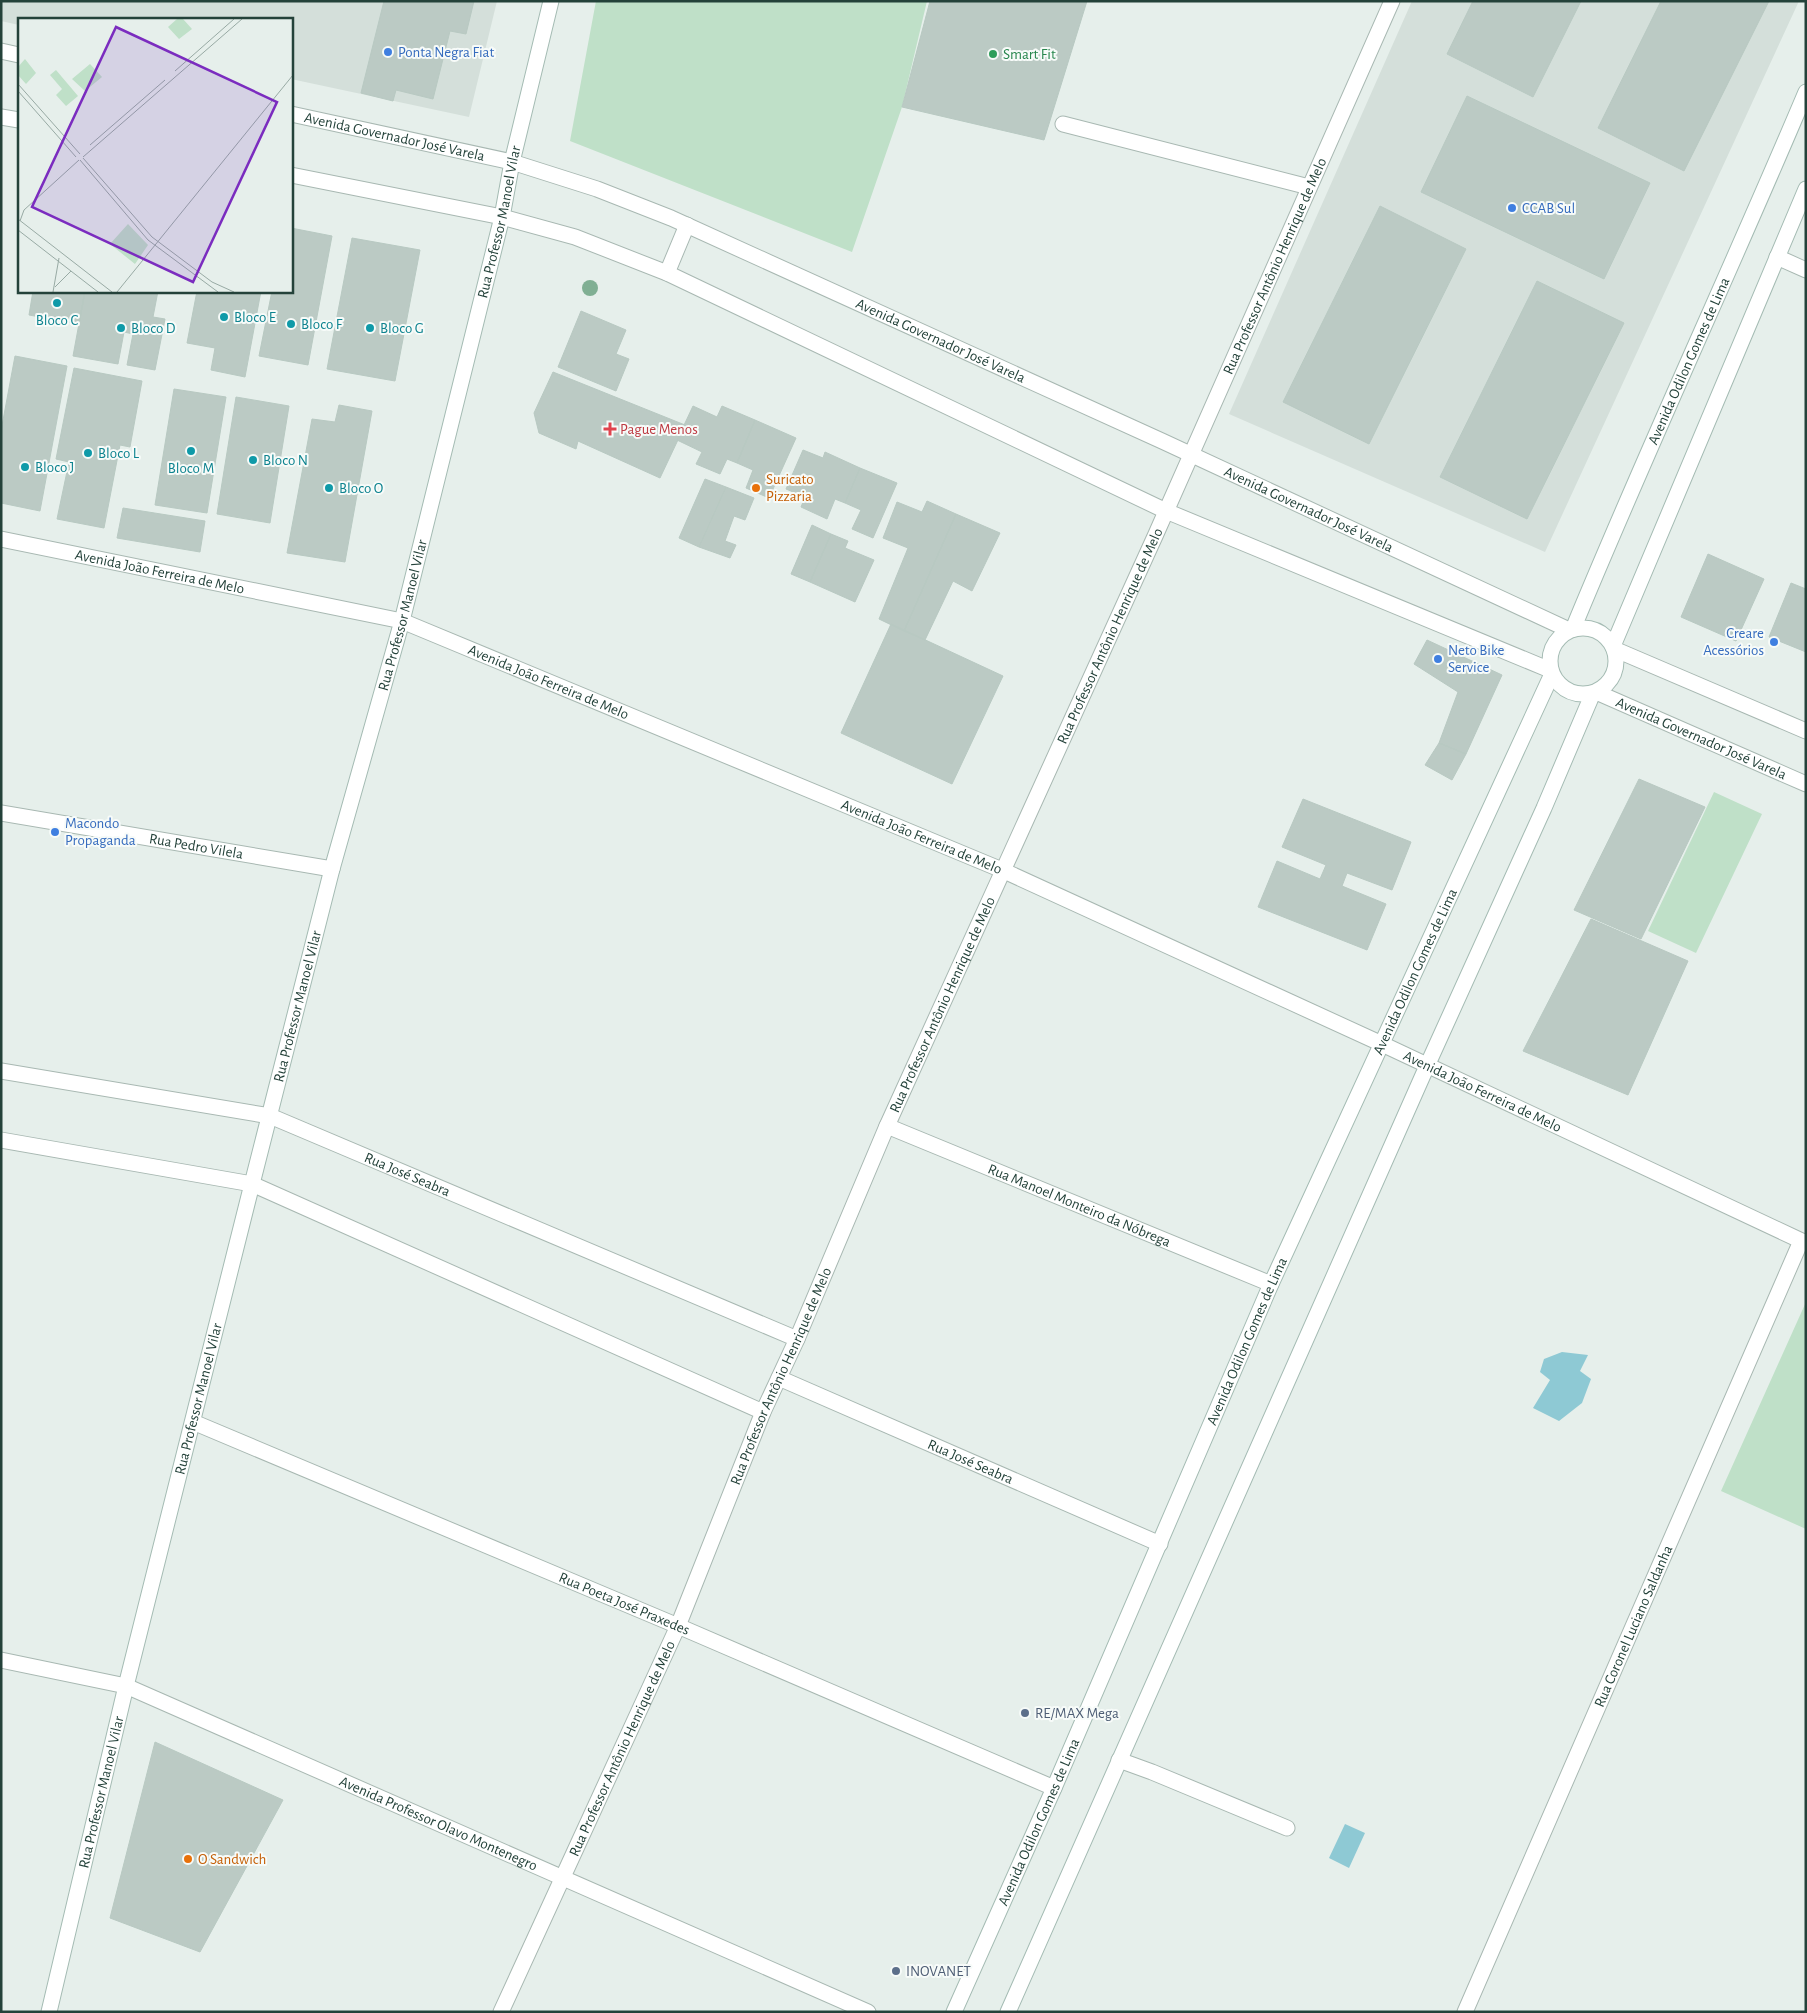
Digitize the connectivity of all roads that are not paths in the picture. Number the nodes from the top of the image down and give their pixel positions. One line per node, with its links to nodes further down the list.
1 (551, 1): 10 (street, Rua Professor Manoel Vilar)
2 (1392, 1): 12 (street, Rua Professor Antônio Henrique de Melo)
3 (1, 51): 4 (street)
4 (18, 55)
5 (1806, 92): 23 (street, Avenida Odilon Gomes de Lima)
6 (292, 114): 10 (street, Avenida Governador José Varela)
7 (1, 117): 8 (street)
8 (18, 120)
9 (1063, 124): 12 (street)
10 (512, 162): 14 (street, Rua Professor Manoel Vilar); 15 (street, Avenida Governador José Varela)
11 (292, 175): 14 (street)
12 (1309, 186): 19 (street, Rua Professor Antônio Henrique de Melo)
13 (1806, 189): 16 (street)
14 (502, 217): 18 (street); 22 (street, Rua Professor Manoel Vilar)
15 (687, 225): 18 (street); 19 (street, Avenida Governador José Varela)
16 (1777, 257): 17 (street); 24 (street)
17 (1806, 270)
18 (667, 273): 20 (street)
19 (1191, 455): 20 (street, Rua Professor Antônio Henrique de Melo); 23 (street, Avenida Governador José Varela)
20 (1166, 511): 25 (street); 31 (street, Rua Professor Antônio Henrique de Melo)
21 (1, 539): 22 (street, Avenida João Ferreira de Melo)
22 (402, 622): 30 (street, Rua Professor Manoel Vilar); 31 (street, Avenida João Ferreira de Melo)
23 (1571, 630): 24 (street); 25 (street)
24 (1614, 647): 26 (street); 27 (street)
25 (1551, 672): 26 (street); 32 (street, Avenida Odilon Gomes de Lima)
26 (1594, 692): 28 (street, Avenida Governador José Varela); 33 (street)
27 (1806, 730)
28 (1806, 784)
29 (1, 813): 30 (street, Rua Pedro Vilela)
30 (332, 869): 35 (street, Rua Professor Manoel Vilar)
31 (1002, 870): 32 (street, Avenida João Ferreira de Melo); 36 (street, Rua Professor Antônio Henrique de Melo)
32 (1382, 1044): 33 (street, Avenida João Ferreira de Melo); 40 (street, Avenida Odilon Gomes de Lima)
33 (1427, 1066): 39 (street, Avenida João Ferreira de Melo); 49 (street)
34 (1, 1071): 35 (street, Rua José Seabra)
35 (270, 1116): 38 (street, Rua Professor Manoel Vilar); 41 (street, Rua José Seabra)
36 (887, 1126): 40 (street, Rua Manoel Monteiro da Nóbrega); 41 (street, Rua Professor Antônio Henrique de Melo)
37 (1, 1140): 38 (street)
38 (252, 1184): 43 (street); 44 (street, Rua Professor Manoel Vilar)
39 (1803, 1242): 58 (street, Rua Coronel Luciano Saldanha)
40 (1271, 1284): 45 (street, Avenida Odilon Gomes de Lima)
41 (797, 1340): 42 (street, Rua Professor Antônio Henrique de Melo)
42 (779, 1378): 43 (street, Rua Professor Antônio Henrique de Melo); 45 (street, Rua José Seabra)
43 (763, 1412): 46 (street, Rua Professor Antônio Henrique de Melo)
44 (193, 1422): 46 (street, Rua Poeta José Praxedes); 48 (street, Rua Professor Manoel Vilar)
45 (1160, 1544): 50 (street, Avenida Odilon Gomes de Lima)
46 (678, 1626): 50 (street, Rua Poeta José Praxedes); 52 (street, Rua Professor Antônio Henrique de Melo)
47 (1, 1660): 48 (street, Avenida Professor Olavo Montenegro)
48 (126, 1686): 52 (street, Avenida Professor Olavo Montenegro); 53 (street, Rua Professor Manoel Vilar)
49 (1119, 1760): 51 (street); 57 (street)
50 (1054, 1788): 56 (street, Avenida Odilon Gomes de Lima)
51 (1287, 1828)
52 (561, 1878): 54 (street, Rua Professor Antônio Henrique de Melo); 55 (street, Avenida Professor Olavo Montenegro)
53 (49, 2012)
54 (501, 2012)
55 (868, 2012)
56 (954, 2012)
57 (1008, 2012)
58 (1465, 2012)

